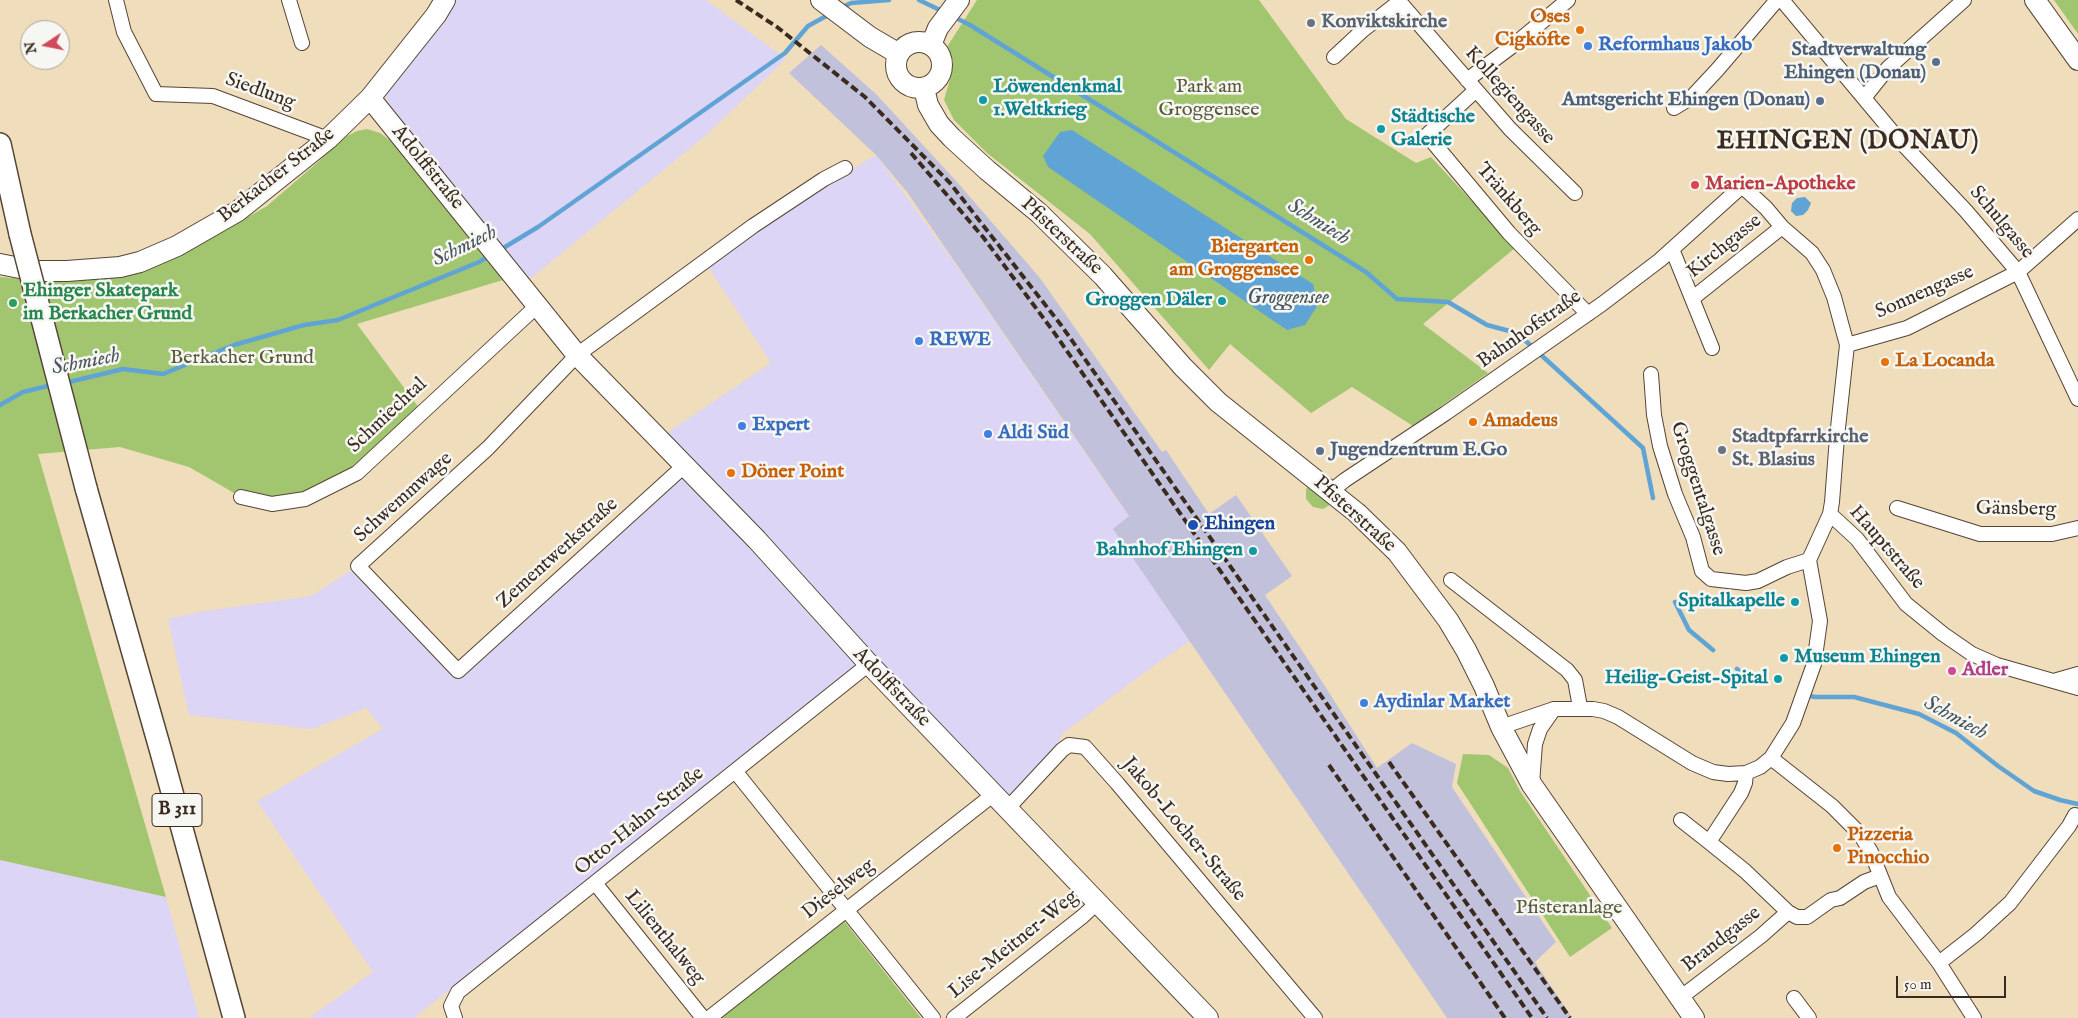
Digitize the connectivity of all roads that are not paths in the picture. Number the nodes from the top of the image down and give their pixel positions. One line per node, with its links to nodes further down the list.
1 (116, 0): 22 (street, Siedlung)
2 (290, 0): 13 (street)
3 (445, 0): 19 (street, Berkacher Straße)
4 (821, 0): 14 (street)
5 (958, 0): 12 (street)
6 (1568, 0): 17 (street)
7 (1777, 0): 21 (street)
8 (1782, 0): 20 (street, Schulgasse)
9 (1964, 0): 20 (street)
10 (2035, 0): 16 (street)
11 (1398, 1): 15 (street); 17 (street, Kollegiengasse)
12 (934, 37): 14 (street); 18 (street)
13 (302, 42)
14 (899, 54): 18 (street)
15 (1334, 57)
16 (2078, 60)
17 (1471, 85): 26 (street, Kollegiengasse); 34 (street, Tränkberg)
18 (924, 88): 41 (street, Pfisterstraße)
19 (370, 98): 22 (street, Berkacher Straße); 33 (street, Adolffstraße)
20 (1864, 98): 31 (street, Schulgasse)
21 (1674, 108)
22 (328, 139): 30 (street, Berkacher Straße)
23 (0, 144): 72 (main road, B 311, bridge)
24 (845, 168): 37 (street)
25 (1742, 186): 28 (street, Hauptstraße); 29 (street, Bahnhofstraße)
26 (1575, 193)
27 (2078, 219): 31 (street, Sonnengasse)
28 (1782, 227): 32 (street, Kirchgasse); 35 (street, Hauptstraße)
29 (1672, 249): 32 (street, Kirchgasse); 34 (street, Bahnhofstraße)
30 (0, 264)
31 (2018, 272): 35 (street, Sonnengasse); 39 (street, Schulgasse)
32 (1693, 298): 36 (street, Kirchgasse)
33 (538, 305): 37 (street, Adolffstraße); 42 (street, Schmiechtal)
34 (1588, 314): 41 (street, Bahnhofstraße)
35 (1847, 345): 44 (street, Hauptstraße)
36 (1712, 348)
37 (577, 355): 40 (street, Adolffstraße); 49 (street, Schwemmwage)
38 (1651, 374): 46 (street, Groggentalgasse)
39 (2078, 399)
40 (684, 466): 48 (street, Adolffstraße); 49 (street, Zementwerkstraße)
41 (1330, 492): 55 (street, Pfisterstraße)
42 (241, 497)
43 (1897, 508): 45 (street, Gänsberg)
44 (1830, 514): 46 (street); 51 (street, Hauptstraße)
45 (2078, 528)
46 (1809, 560): 56 (street)
47 (1451, 580): 53 (street)
48 (869, 664): 57 (street, Otto-Hahn-Straße); 60 (street, Adolffstraße)
49 (458, 670)
50 (2078, 674): 51 (street)
51 (2057, 680): 52 (street, Hauptstraße)
52 (2078, 688)
53 (1580, 707): 54 (street); 58 (street)
54 (1554, 709): 55 (street); 59 (street)
55 (1502, 727): 59 (street, Pfisterstraße)
56 (1771, 758): 58 (street); 64 (street)
57 (735, 771): 65 (street, Otto-Hahn-Straße); 67 (street)
58 (1746, 773): 63 (street)
59 (1532, 785): 70 (street, Pfisterstraße)
60 (1001, 801): 66 (street, Adolffstraße); 67 (street, Dieselweg); 79 (street, Jakob-Locher-Straße)
61 (2075, 815): 69 (street)
62 (1681, 820): 63 (street, Brandgasse)
63 (1709, 842): 68 (street, Brandgasse)
64 (1880, 876): 68 (street, Brandgasse); 69 (street)
65 (595, 883): 73 (street, Otto-Hahn-Straße); 74 (street, Lilienthalweg)
66 (1098, 902): 77 (street, Lise-Meitner-Weg); 78 (street, Adolffstraße)
67 (848, 909): 75 (street, Dieselweg); 76 (street)
68 (1788, 912): 70 (street, Brandgasse)
69 (1939, 962): 82 (street)
70 (1680, 998): 80 (street, Pfisterstraße)
71 (1794, 998): 81 (street)
72 (234, 1018)
73 (455, 1018)
74 (702, 1018)
75 (710, 1018)
76 (933, 1018)
77 (954, 1018)
78 (1208, 1018)
79 (1316, 1018)
80 (1694, 1018)
81 (1809, 1018)
82 (1974, 1018)

